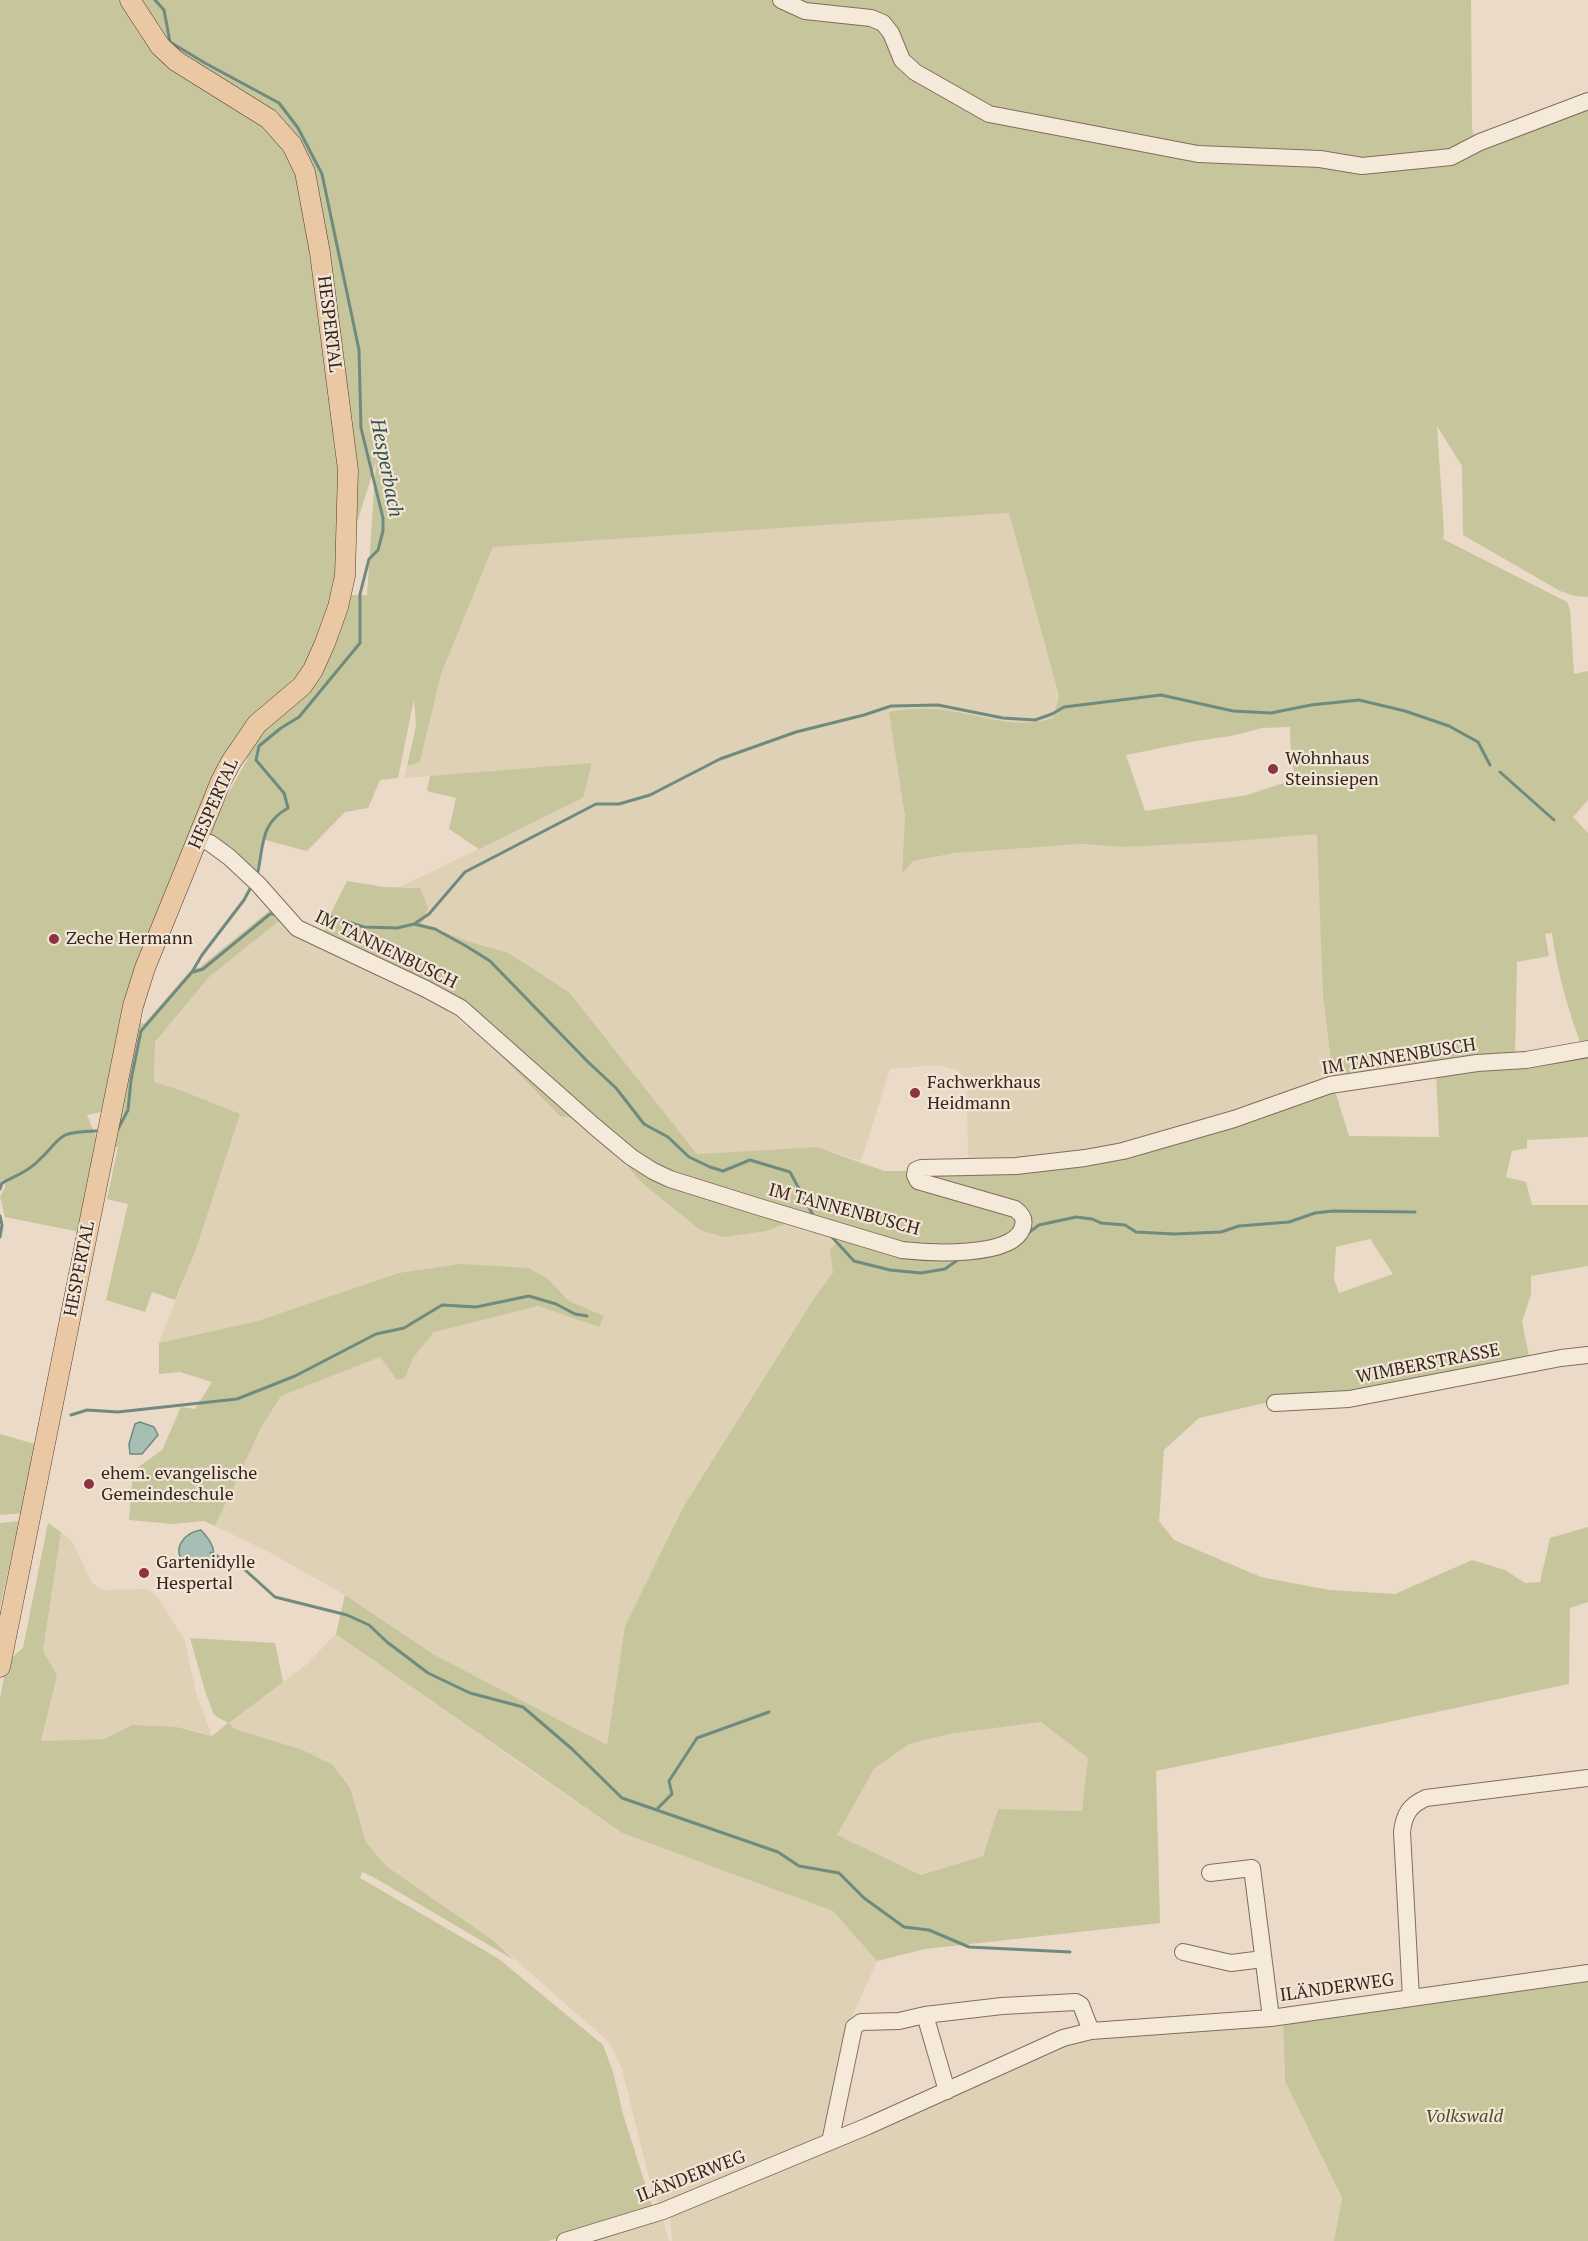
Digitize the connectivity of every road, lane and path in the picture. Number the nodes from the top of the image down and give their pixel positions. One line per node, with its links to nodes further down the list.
1 (130, 0): 4 (main road, HESPERTAL)
2 (781, 0): 3 (street)
3 (1588, 101)
4 (198, 839): 5 (street, IM TANNENBUSCH); 8 (main road, HESPERTAL)
5 (1588, 1049)
6 (1588, 1355): 7 (street, WIMBERSTRASSE)
7 (1275, 1403)
8 (0, 1667)
9 (1588, 1778): 14 (street)
10 (1210, 1873): 12 (street)
11 (1184, 1952): 12 (street)
12 (1263, 1959): 16 (street)
13 (1588, 1972): 14 (street, ILÄNDERWEG)
14 (1412, 1998): 16 (street, ILÄNDERWEG)
15 (925, 2015): 17 (street); 18 (street); 19 (street)
16 (1271, 2018): 17 (street, ILÄNDERWEG)
17 (1090, 2031): 18 (street, ILÄNDERWEG)
18 (947, 2091): 19 (street, ILÄNDERWEG)
19 (830, 2142): 20 (street, ILÄNDERWEG)
20 (565, 2241)

